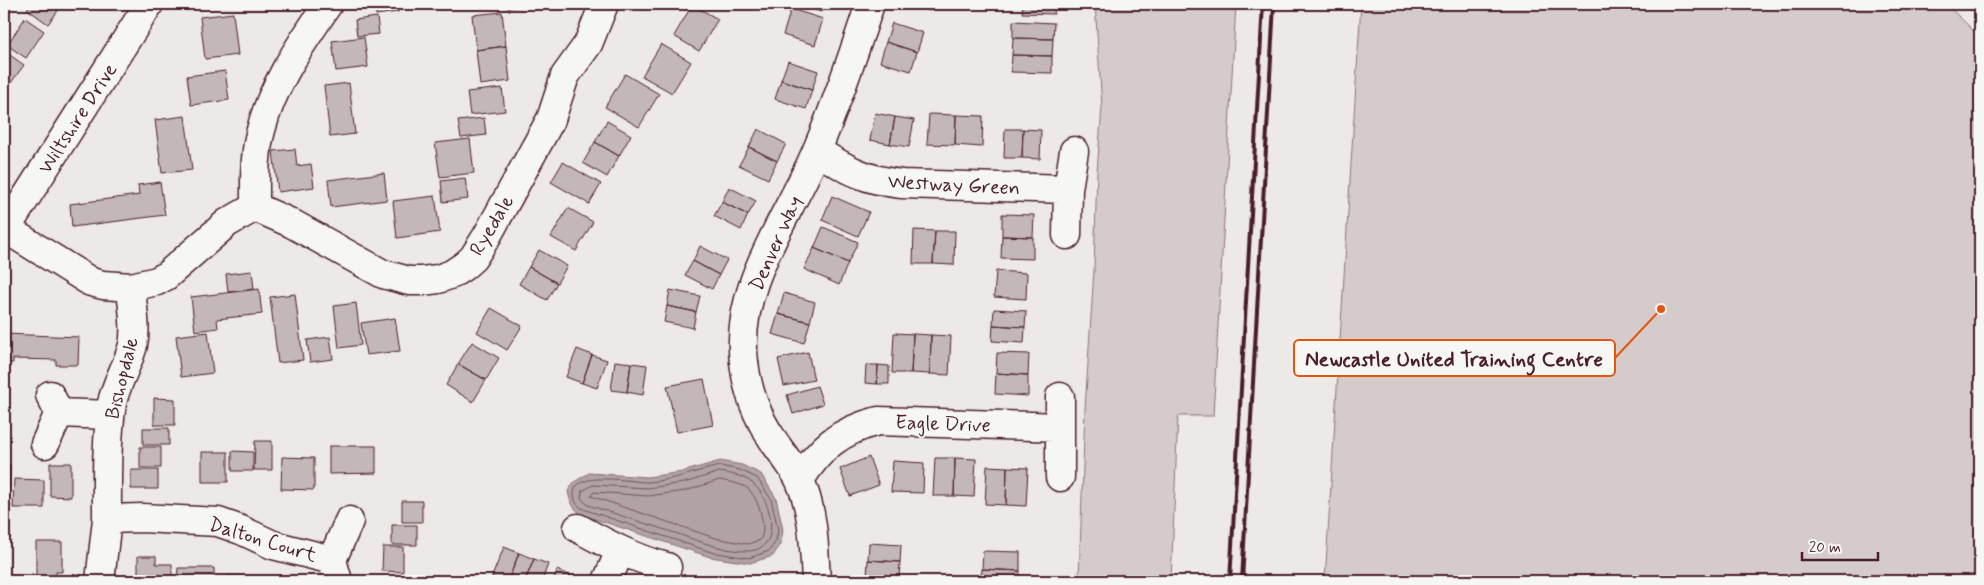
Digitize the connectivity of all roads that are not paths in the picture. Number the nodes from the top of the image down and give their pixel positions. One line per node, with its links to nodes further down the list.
1 (149, 4): 9 (street, Wiltshire Drive)
2 (328, 4): 8 (street)
3 (604, 4): 8 (street, Ryedale)
4 (870, 4): 5 (street, Denver Way)
5 (817, 151): 7 (street, Westway Green); 17 (street, Denver Way)
6 (1074, 151): 7 (street)
7 (1068, 188): 10 (street)
8 (256, 206): 11 (street)
9 (5, 231): 11 (street)
10 (1067, 235)
11 (130, 287): 13 (street, Bishopdale)
12 (1060, 397): 14 (street)
13 (110, 415): 15 (street); 18 (street, Bishopdale)
14 (1060, 427): 16 (street); 17 (street, Eagle Drive)
15 (45, 444)
16 (1060, 477)
17 (800, 480): 26 (street, Denver Way)
18 (107, 519): 23 (street, Dalton Court); 24 (street)
19 (349, 521): 23 (street, Dalton Court)
20 (578, 528): 21 (street)
21 (620, 551): 22 (street); 25 (street)
22 (667, 567)
23 (335, 571)
24 (100, 581)
25 (607, 581)
26 (816, 581)

